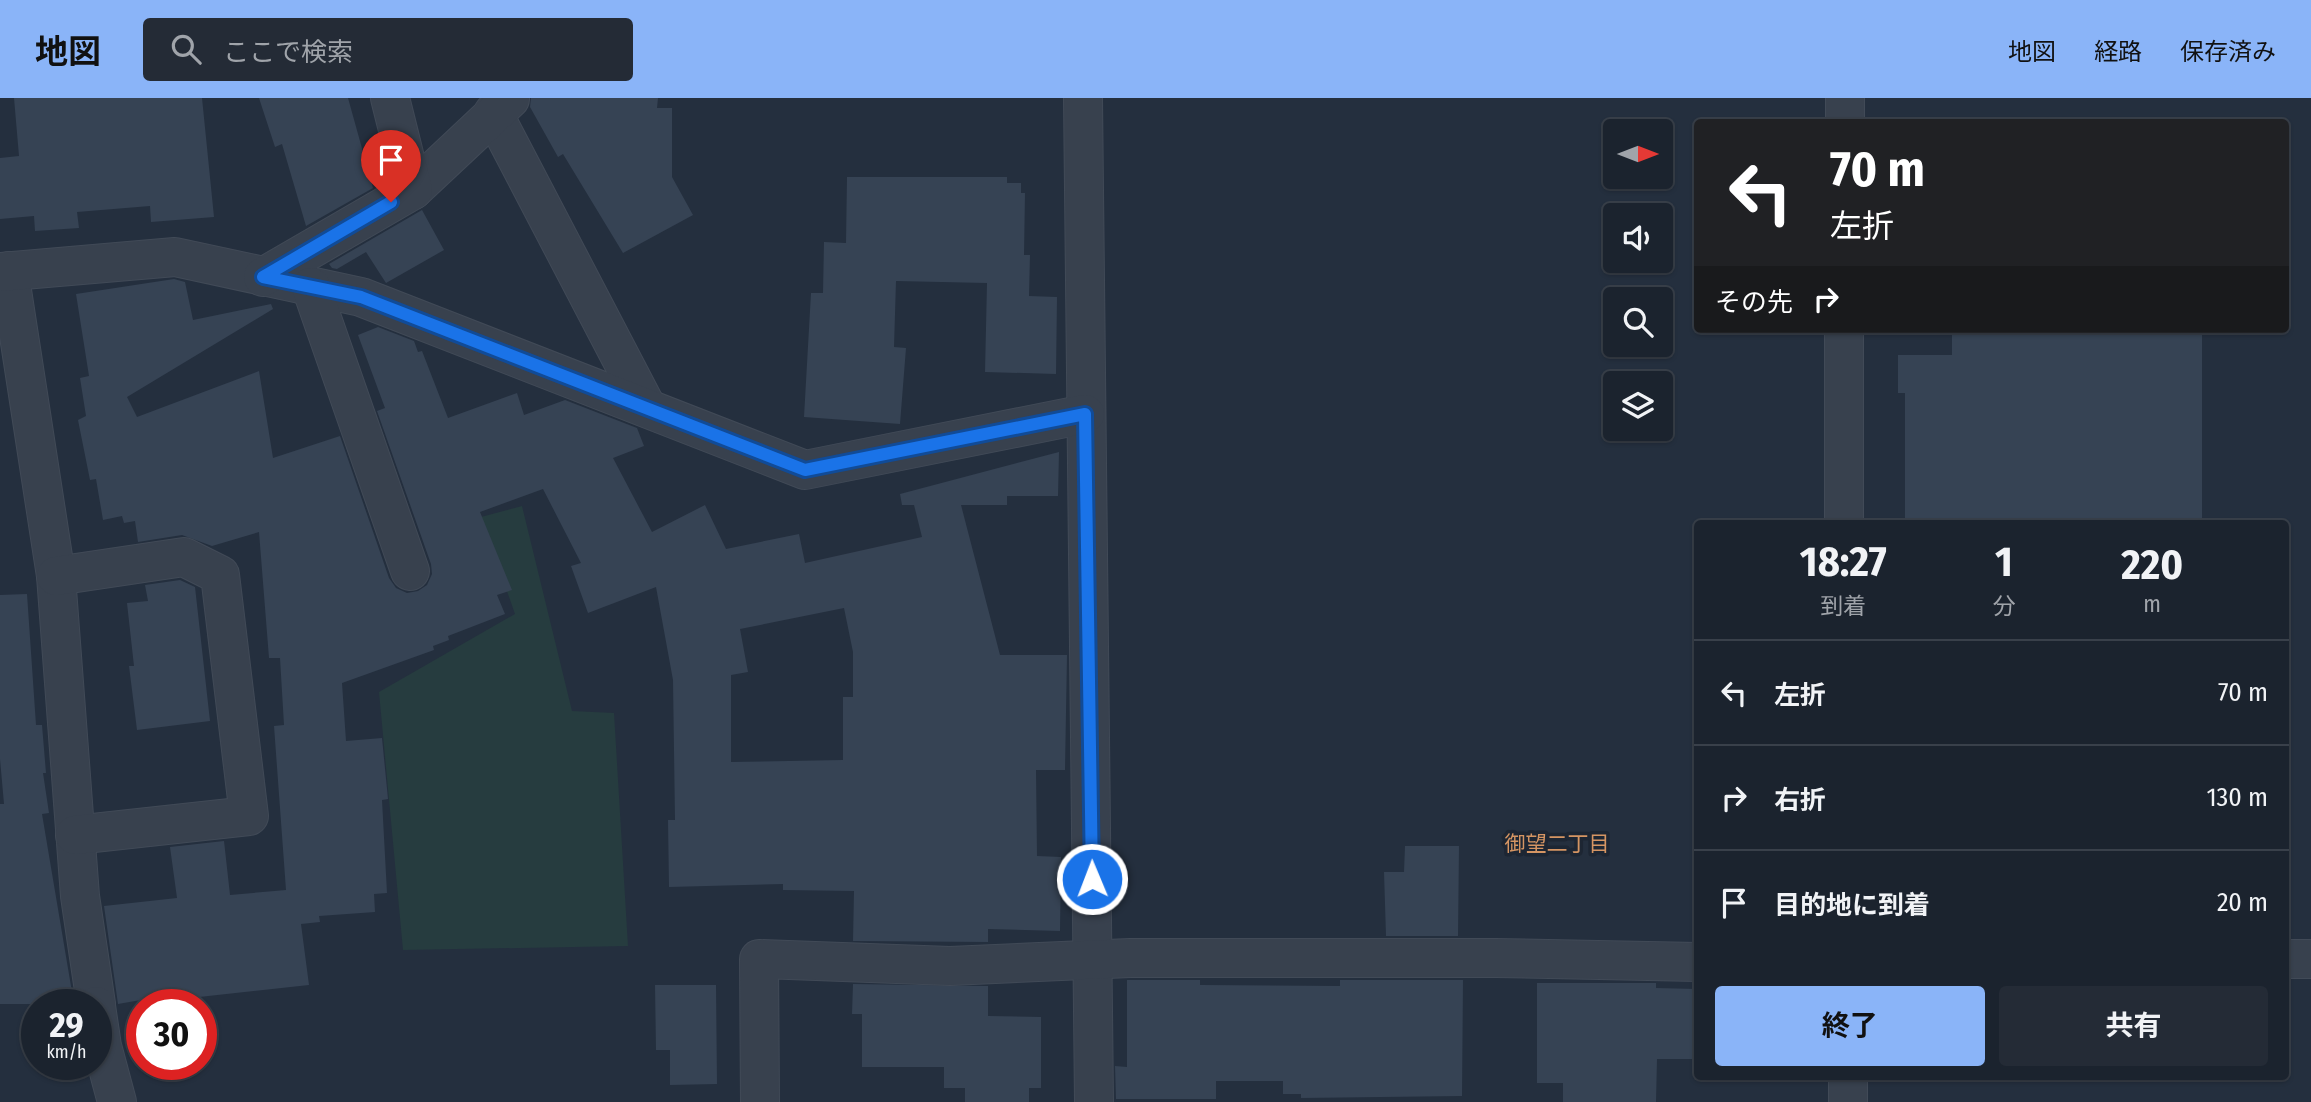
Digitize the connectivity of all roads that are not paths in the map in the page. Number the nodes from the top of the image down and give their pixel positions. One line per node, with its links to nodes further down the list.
1 (390, 98): 6 (street)
2 (1083, 98): 12 (street)
3 (1845, 98): 5 (street)
4 (502, 106): 6 (street); 11 (street)
5 (1845, 119)
6 (413, 190): 8 (street)
7 (5, 271): 8 (street); 15 (street)
8 (263, 277): 9 (street)
9 (312, 287): 11 (street); 14 (street)
10 (1844, 333): 13 (street)
11 (647, 408): 12 (street)
12 (1085, 414): 19 (street)
13 (1844, 520)
14 (410, 571)
15 (56, 576): 16 (street); 16 (street)
16 (75, 835): 21 (street)
17 (2311, 958): 18 (street)
18 (2289, 959)
19 (1093, 961): 20 (street); 25 (street); 26 (street)
20 (1694, 962)
21 (94, 989)
22 (111, 1080): 24 (street)
23 (1848, 1080): 27 (street)
24 (117, 1102)
25 (760, 1102)
26 (1094, 1102)
27 (1848, 1102)

